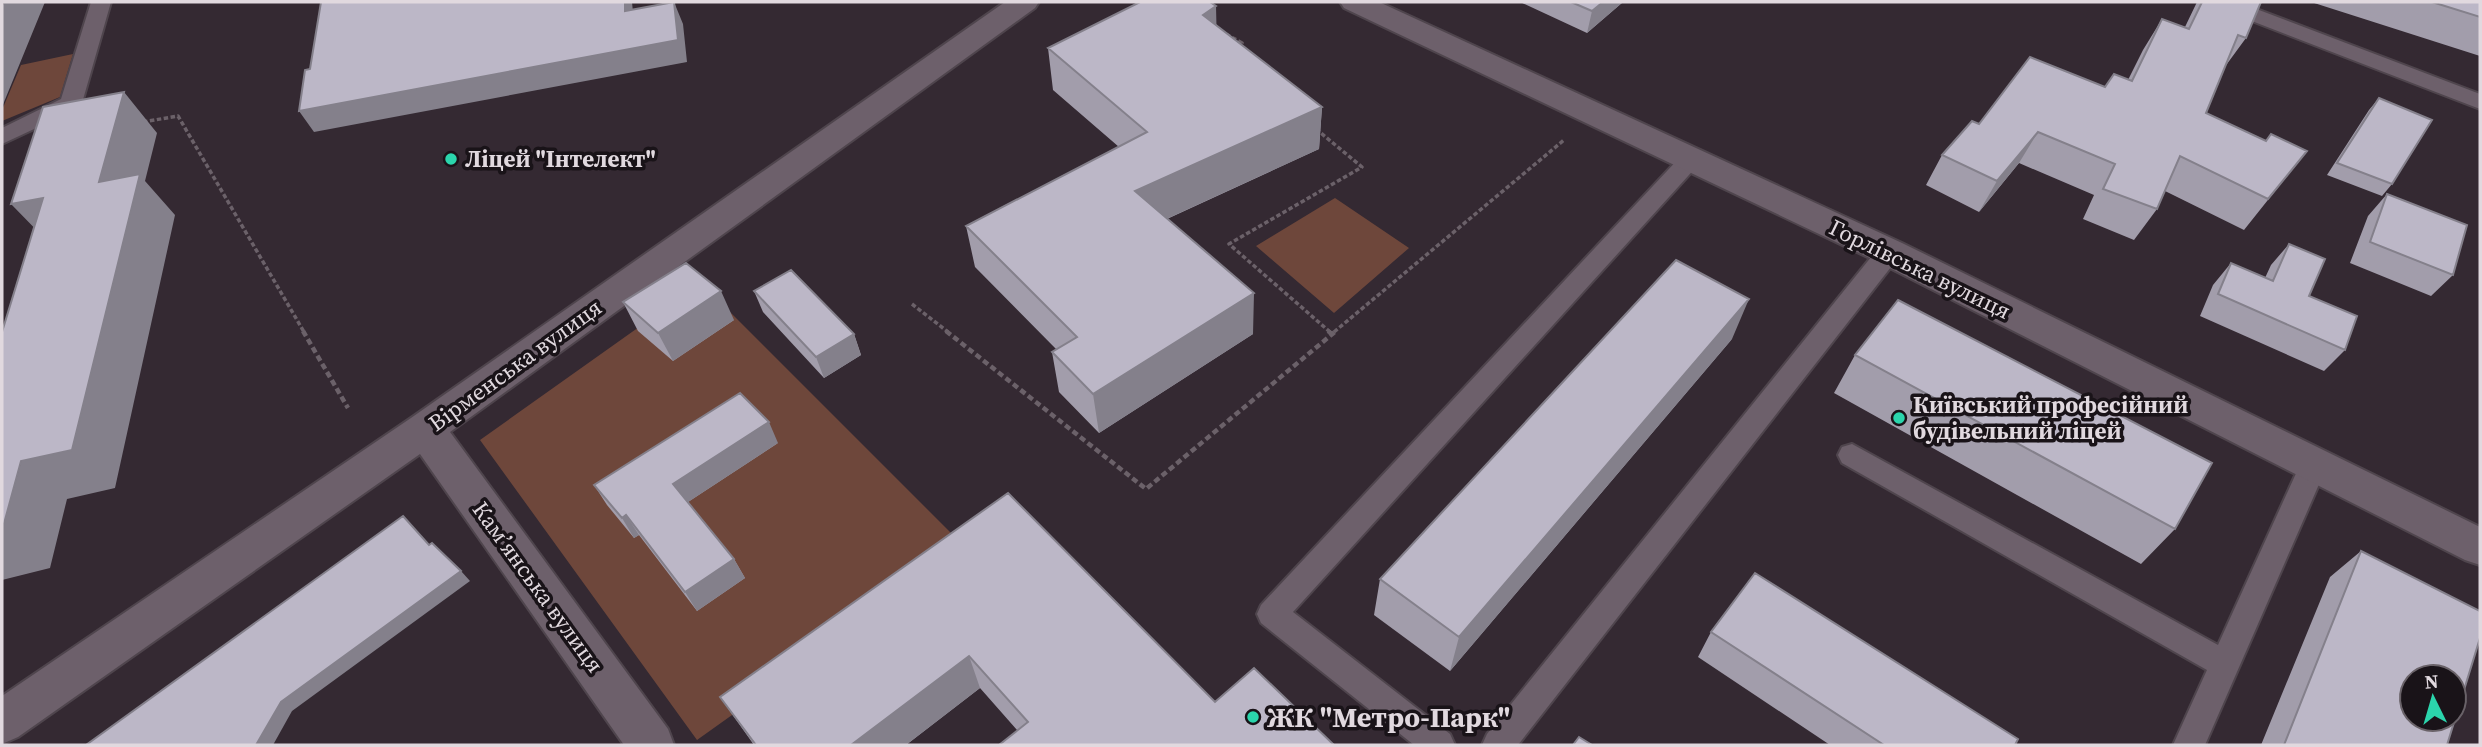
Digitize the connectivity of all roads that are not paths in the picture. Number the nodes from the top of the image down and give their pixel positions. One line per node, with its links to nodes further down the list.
1 (101, 2): 6 (lane)
2 (1024, 2): 9 (street, Вірменська вулиця)
3 (1355, 2): 7 (street, Горлівська вулиця)
4 (2220, 2): 5 (lane)
5 (2480, 102)
6 (2, 137)
7 (1690, 160): 8 (street, Горлівська вулиця); 16 (lane)
8 (1889, 252): 11 (street, Горлівська вулиця); 17 (lane)
9 (425, 429): 14 (street, Вірменська вулиця); 15 (street, Камʼянська вулиця)
10 (1852, 455): 13 (lane)
11 (2313, 466): 12 (street, Горлівська вулиця); 13 (lane)
12 (2480, 547)
13 (2224, 664): 18 (lane)
14 (2, 722)
15 (651, 745)
16 (1439, 745)
17 (1498, 745)
18 (2189, 745)

